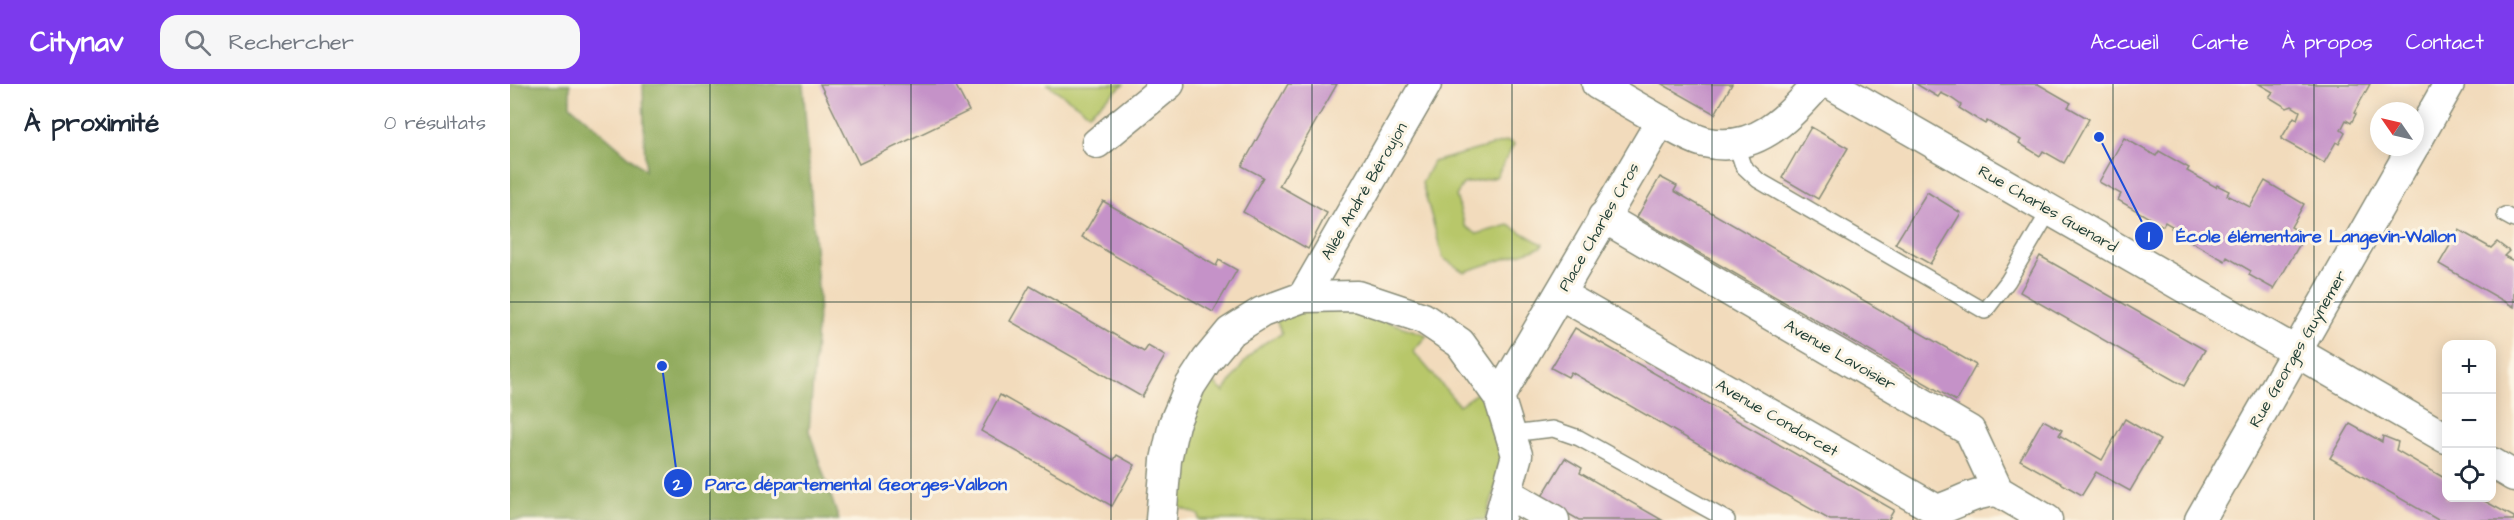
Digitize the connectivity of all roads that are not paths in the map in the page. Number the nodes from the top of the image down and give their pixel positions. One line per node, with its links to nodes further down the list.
1 (1169, 84): 9 (street)
2 (1426, 84): 15 (street, Allée André Béroujon)
3 (1597, 84): 7 (street)
4 (1818, 84): 10 (street)
5 (1831, 84): 12 (street, Rue Charles Guenard)
6 (2449, 84): 8 (street, Rue Georges Guynemer)
7 (1661, 121): 10 (street); 13 (street, Place Charles Cros)
8 (2424, 128)
9 (1096, 143)
10 (1736, 145): 12 (lane)
11 (2408, 156): 16 (street, Rue Georges Guynemer)
12 (2050, 210): 16 (street, Rue Charles Guenard)
13 (1603, 217): 14 (street, Place Charles Cros); 22 (street, Avenue Lavoisier)
14 (1560, 294): 17 (street, Place Charles Cros); 22 (street, Avenue Condorcet)
15 (1303, 297): 17 (street); 24 (street)
16 (2297, 353): 19 (street, Rue Charles Guenard); 28 (street, Rue Georges Guynemer)
17 (1499, 397): 18 (street)
18 (1510, 434): 23 (street); 26 (lane)
19 (2442, 436)
20 (2496, 465): 21 (street)
21 (2514, 476)
22 (1998, 491): 27 (street)
23 (1503, 507): 25 (street)
24 (1161, 520)
25 (1554, 520)
26 (1727, 520)
27 (2047, 520)
28 (2200, 520)

